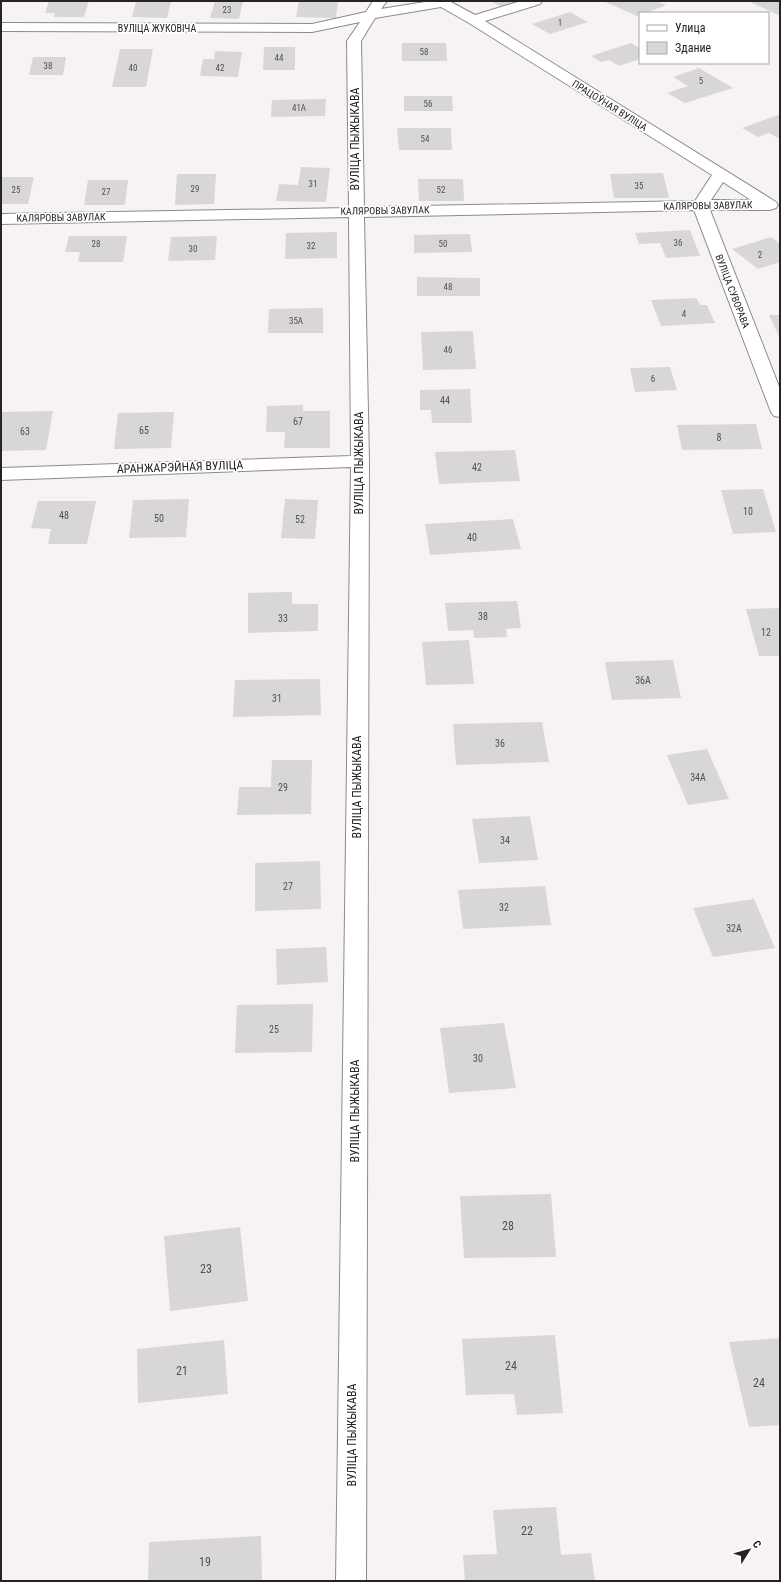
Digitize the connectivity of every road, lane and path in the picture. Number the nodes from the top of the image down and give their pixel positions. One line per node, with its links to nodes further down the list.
1 (535, 1): 4 (street)
2 (441, 2): 3 (street, ВУЛІЦА ЖУКОВІЧА); 4 (street, ПРАЦОЎНАЯ ВУЛІЦА)
3 (376, 8): 6 (street, ВУЛІЦА ЖУКОВІЧА); 7 (street)
4 (474, 20): 8 (street, ПРАЦОЎНАЯ ВУЛІЦА)
5 (1, 27): 6 (street, ВУЛІЦА ЖУКОВІЧА)
6 (312, 28): 7 (street, ВУЛІЦА ЖУКОВІЧА)
7 (354, 41): 11 (street, ВУЛІЦА ПЫЖЫКАВА)
8 (721, 173): 9 (street); 10 (street, ПРАЦОЎНАЯ ВУЛІЦА)
9 (700, 205): 10 (street, КАЛЯРОВЫ ЗАВУЛАК); 11 (street, КАЛЯРОВЫ ЗАВУЛАК); 13 (street, ВУЛІЦА СУВОРАВА)
10 (774, 208)
11 (355, 211): 12 (street, КАЛЯРОВЫ ЗАВУЛАК); 14 (street, ВУЛІЦА ПЫЖЫКАВА)
12 (1, 219)
13 (780, 412)
14 (360, 461): 15 (street, АРАНЖАРЭЙНАЯ ВУЛІЦА); 16 (street, ВУЛІЦА ПЫЖЫКАВА)
15 (1, 474)
16 (351, 1581)

